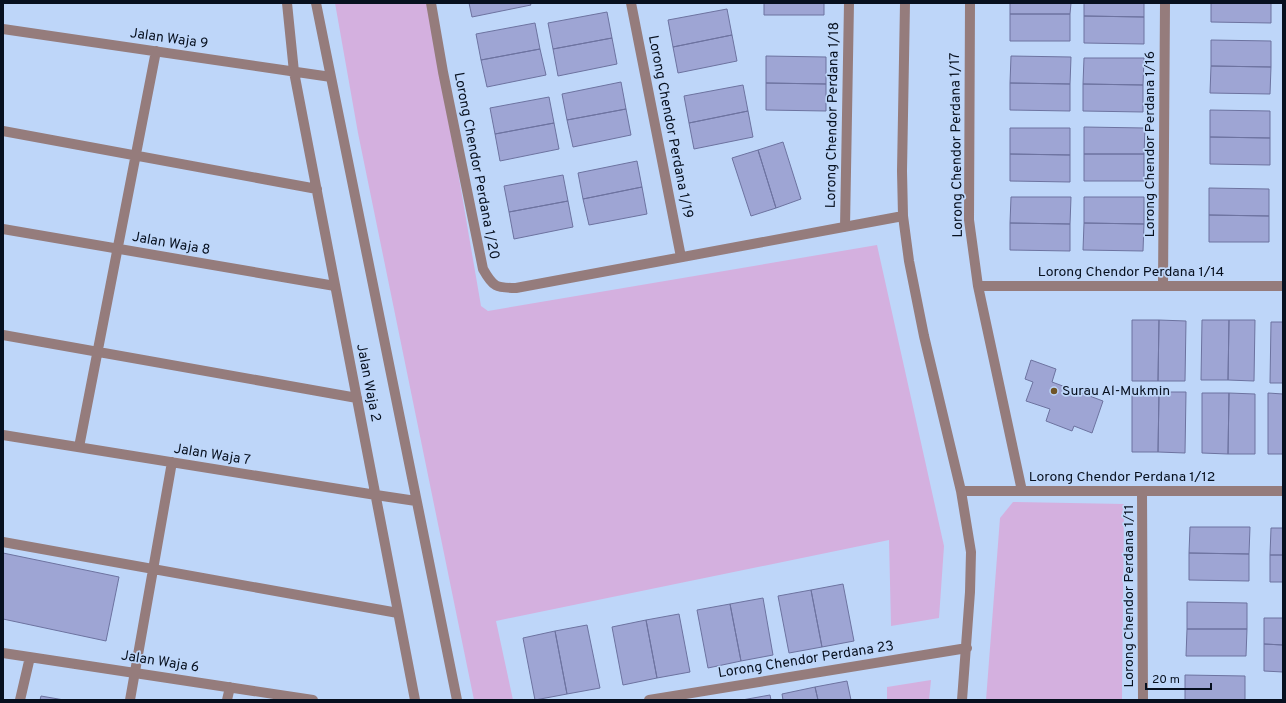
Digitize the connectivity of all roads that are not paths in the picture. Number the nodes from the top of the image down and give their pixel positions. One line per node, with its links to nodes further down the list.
1 (287, 3): 11 (street, Jalan Waja 2)
2 (316, 3): 12 (street)
3 (431, 3): 20 (street, Lorong Chendor Perdana 1/20)
4 (632, 3): 20 (street, Lorong Chendor Perdana 1/19)
5 (849, 3): 17 (street, Lorong Chendor Perdana 1/18)
6 (905, 3): 16 (street)
7 (970, 3): 22 (street, Lorong Chendor Perdana 1/17)
8 (1165, 3): 23 (street, Lorong Chendor Perdana 1/16)
9 (3, 29): 10 (street, Jalan Waja 9)
10 (156, 51): 11 (street, Jalan Waja 9); 14 (street)
11 (294, 72): 12 (street, Jalan Waja 9); 15 (street, Jalan Waja 2)
12 (331, 77): 36 (street)
13 (3, 130): 14 (street)
14 (136, 155): 15 (street); 19 (street)
15 (317, 189): 21 (street, Jalan Waja 2)
16 (903, 216): 17 (street, Lorong Chendor Perdana 1/20); 31 (street)
17 (845, 227): 20 (street, Lorong Chendor Perdana 1/20)
18 (3, 229): 19 (street, Jalan Waja 8)
19 (118, 249): 21 (street, Jalan Waja 8); 26 (street)
20 (681, 257)
21 (335, 286): 27 (street, Jalan Waja 2)
22 (978, 286): 23 (street, Lorong Chendor Perdana 1/14); 32 (street, Lorong Chendor Perdana 1/17)
23 (1163, 286): 24 (street, Lorong Chendor Perdana 1/14)
24 (1283, 286)
25 (3, 335): 26 (street)
26 (98, 352): 27 (street); 29 (street)
27 (357, 398): 35 (street, Jalan Waja 2)
28 (3, 435): 29 (street, Jalan Waja 7)
29 (79, 447): 30 (street, Jalan Waja 7)
30 (172, 462): 35 (street, Jalan Waja 7); 38 (street)
31 (961, 491): 32 (street, Lorong Chendor Perdana 1/12); 40 (street)
32 (1022, 491): 33 (street, Lorong Chendor Perdana 1/12)
33 (1142, 491): 34 (street, Lorong Chendor Perdana 1/12); 53 (street, Lorong Chendor Perdana 1/11)
34 (1283, 491)
35 (376, 495): 36 (street, Jalan Waja 7); 39 (street, Jalan Waja 2)
36 (416, 501): 50 (street)
37 (3, 542): 38 (street)
38 (153, 568): 39 (street); 43 (street)
39 (398, 613): 49 (street, Jalan Waja 2)
40 (967, 648): 51 (street, Lorong Chendor Perdana 23); 52 (street)
41 (3, 652): 42 (street, Jalan Waja 6)
42 (30, 657): 43 (street, Jalan Waja 6); 45 (street)
43 (134, 673): 44 (street, Jalan Waja 6); 46 (street)
44 (230, 687): 47 (street); 48 (street, Jalan Waja 6)
45 (20, 700)
46 (130, 700)
47 (227, 700)
48 (313, 700)
49 (415, 700)
50 (456, 700)
51 (649, 700)
52 (962, 700)
53 (1143, 700)

